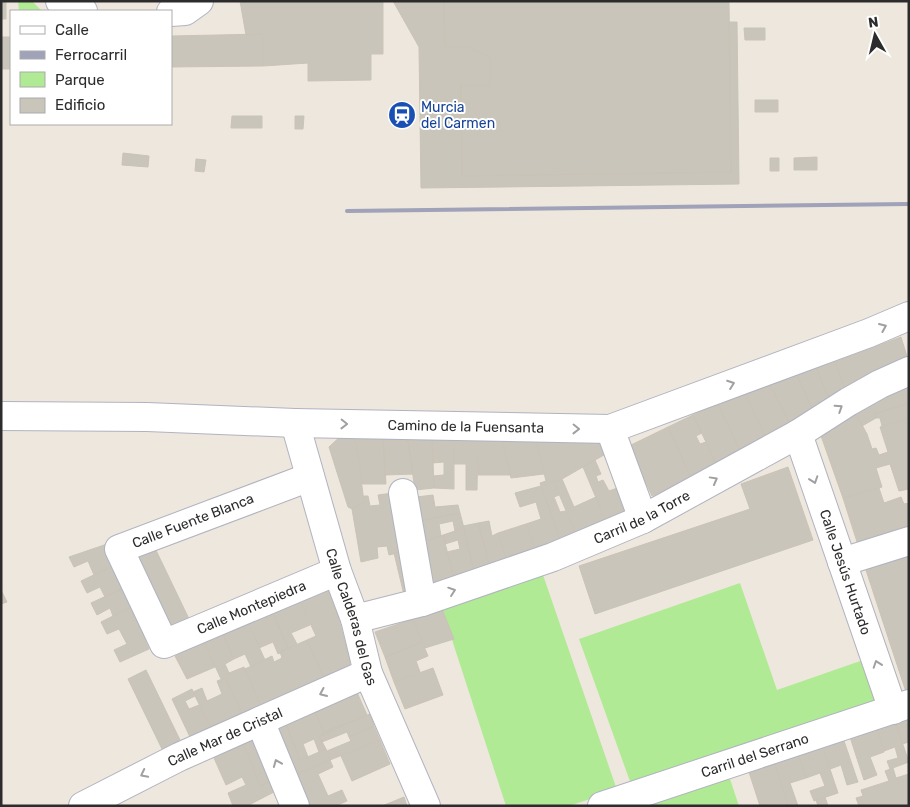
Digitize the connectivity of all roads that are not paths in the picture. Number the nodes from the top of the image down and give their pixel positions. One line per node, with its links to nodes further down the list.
1 (60, 1): 3 (street)
2 (199, 1): 4 (street)
3 (80, 10)
4 (172, 12)
5 (909, 316): 9 (street, Camino de la Fuensanta, one-way to 5)
6 (909, 371): 10 (street, Carril de la Torre, one-way to 6)
7 (1, 416): 8 (street, Camino de la Fuensanta)
8 (295, 424): 9 (street, Camino de la Fuensanta, one-way to 9); 11 (street, Calle Calderas del Gas)
9 (610, 429): 13 (street)
10 (798, 434): 13 (street, Carril de la Torre, one-way to 10); 15 (street, Calle Jesús Hurtado, one-way to 15)
11 (310, 477): 16 (street, Calle Calderas del Gas); 19 (street, Calle Fuente Blanca)
12 (403, 493): 17 (street)
13 (643, 519): 17 (street, Carril de la Torre, one-way to 13)
14 (909, 540): 15 (street)
15 (844, 568): 21 (street, Calle Jesús Hurtado, one-way to 15)
16 (337, 571): 18 (street, Calle Calderas del Gas); 19 (street, Calle Montepiedra)
17 (422, 602): 18 (street, Carril de la Torre)
18 (355, 619): 20 (street, Calle Calderas del Gas)
19 (164, 644)
20 (368, 673): 22 (street, Calle Mar de Cristal, one-way to 22); 25 (street, Calle Calderas del Gas)
21 (901, 707): 26 (street, Carril del Serrano)
22 (260, 721): 23 (street, Calle Mar de Cristal, one-way to 23); 24 (street, one-way to 22)
23 (83, 806)
24 (295, 806)
25 (426, 806)
26 (602, 806)

